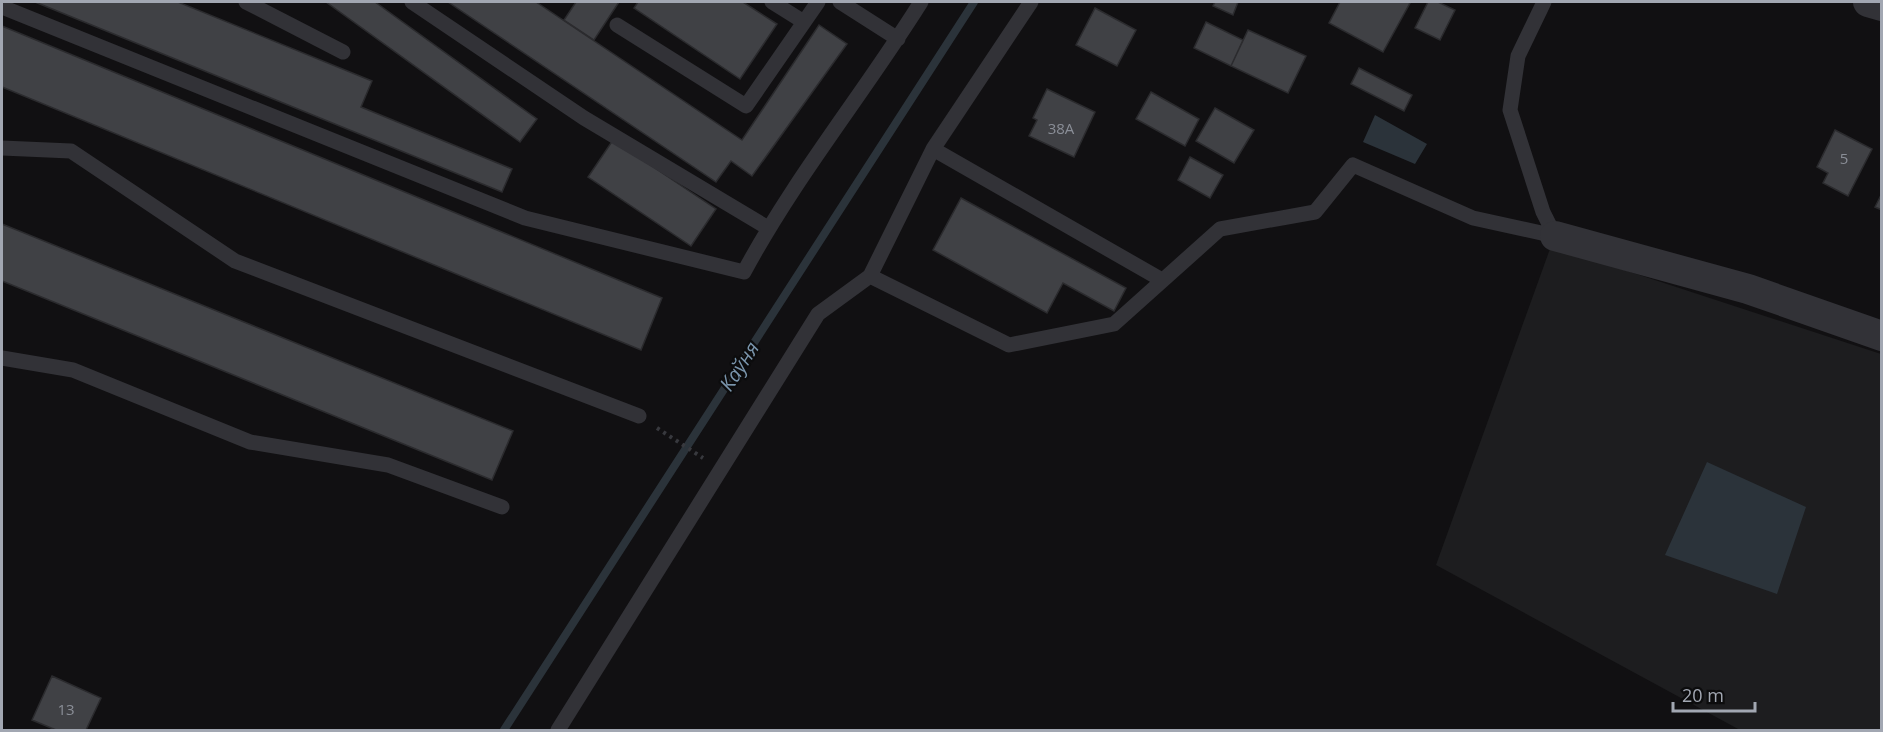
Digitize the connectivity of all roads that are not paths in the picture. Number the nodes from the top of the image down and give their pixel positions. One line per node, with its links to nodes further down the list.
1 (246, 2): 15 (lane)
2 (411, 2): 18 (lane)
3 (772, 2): 12 (lane)
4 (818, 2): 12 (lane)
5 (840, 2): 14 (lane)
6 (921, 2): 14 (lane)
7 (1031, 2): 17 (lane)
8 (1544, 2): 19 (lane)
9 (1868, 2): 10 (street)
10 (1881, 6)
11 (2, 7): 18 (lane)
12 (804, 22): 13 (lane)
13 (617, 24)
14 (898, 39): 18 (lane)
15 (343, 52)
16 (2, 148): 24 (lane)
17 (933, 149): 20 (lane); 21 (lane)
18 (768, 228)
19 (1555, 236): 21 (lane); 22 (street)
20 (870, 276): 21 (lane); 26 (lane)
21 (1162, 280)
22 (1881, 336)
23 (2, 358): 25 (lane)
24 (639, 416)
25 (502, 507)
26 (558, 730)

